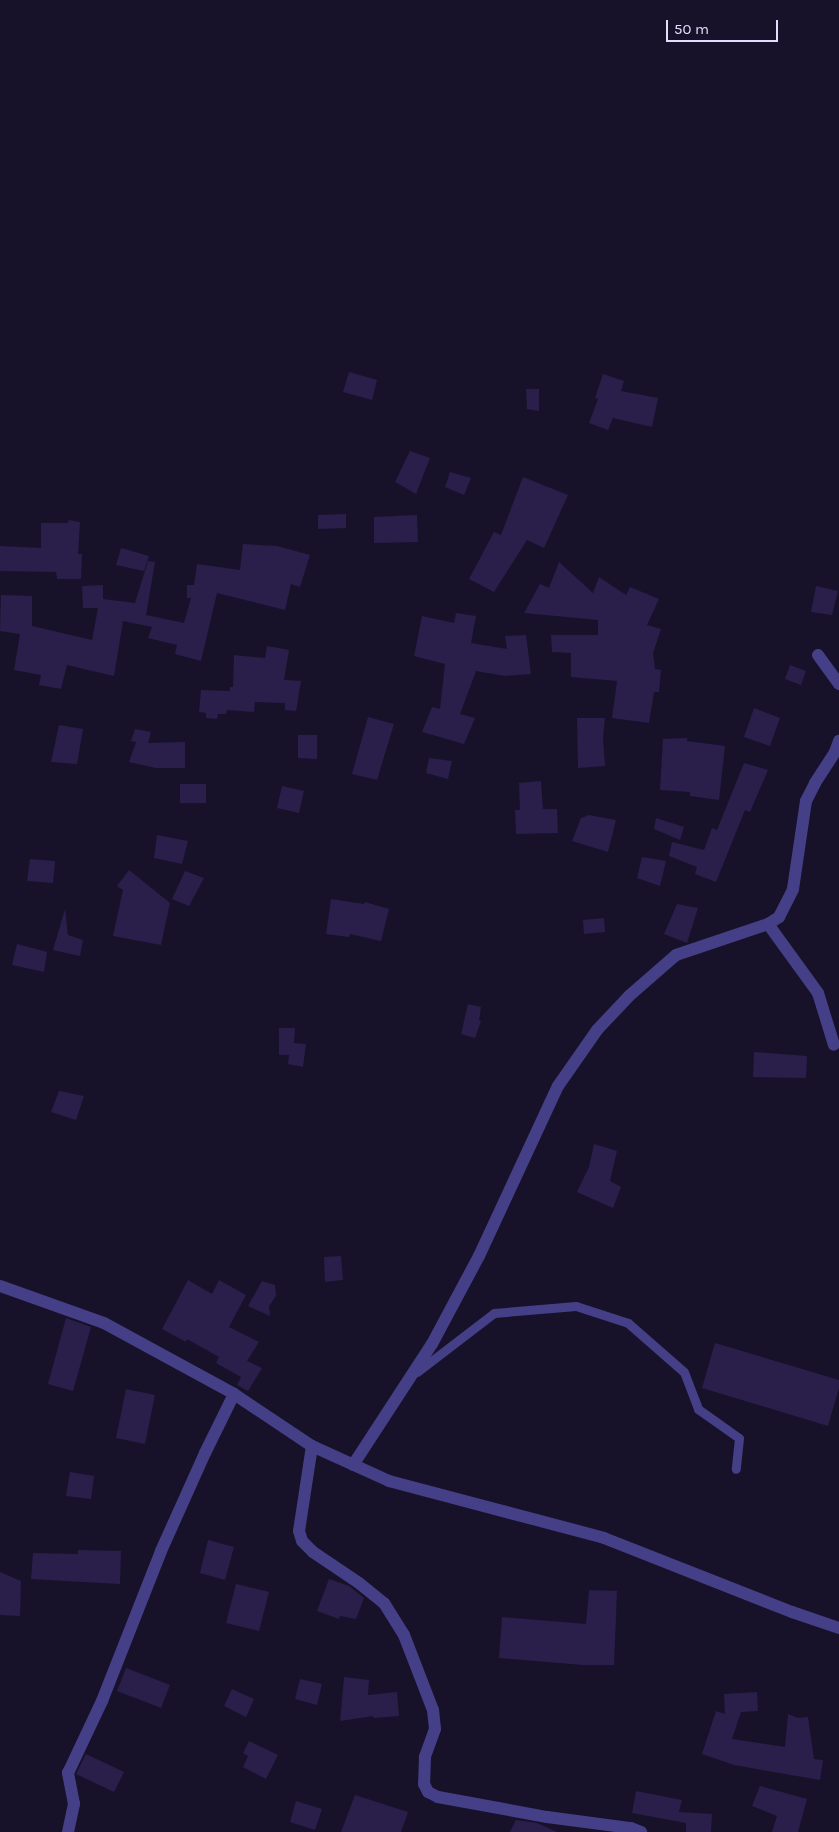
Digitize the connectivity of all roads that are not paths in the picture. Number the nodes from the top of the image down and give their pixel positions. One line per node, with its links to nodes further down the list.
1 (818, 656): 2 (street)
2 (839, 684)
3 (839, 741): 4 (street)
4 (768, 924): 5 (street); 7 (street)
5 (834, 1045)
6 (0, 1286): 8 (street)
7 (411, 1377): 10 (street); 11 (lane)
8 (234, 1394): 9 (street); 13 (street)
9 (312, 1446): 10 (street); 14 (street)
10 (353, 1465): 12 (street)
11 (736, 1469)
12 (839, 1628)
13 (68, 1832)
14 (641, 1832)

